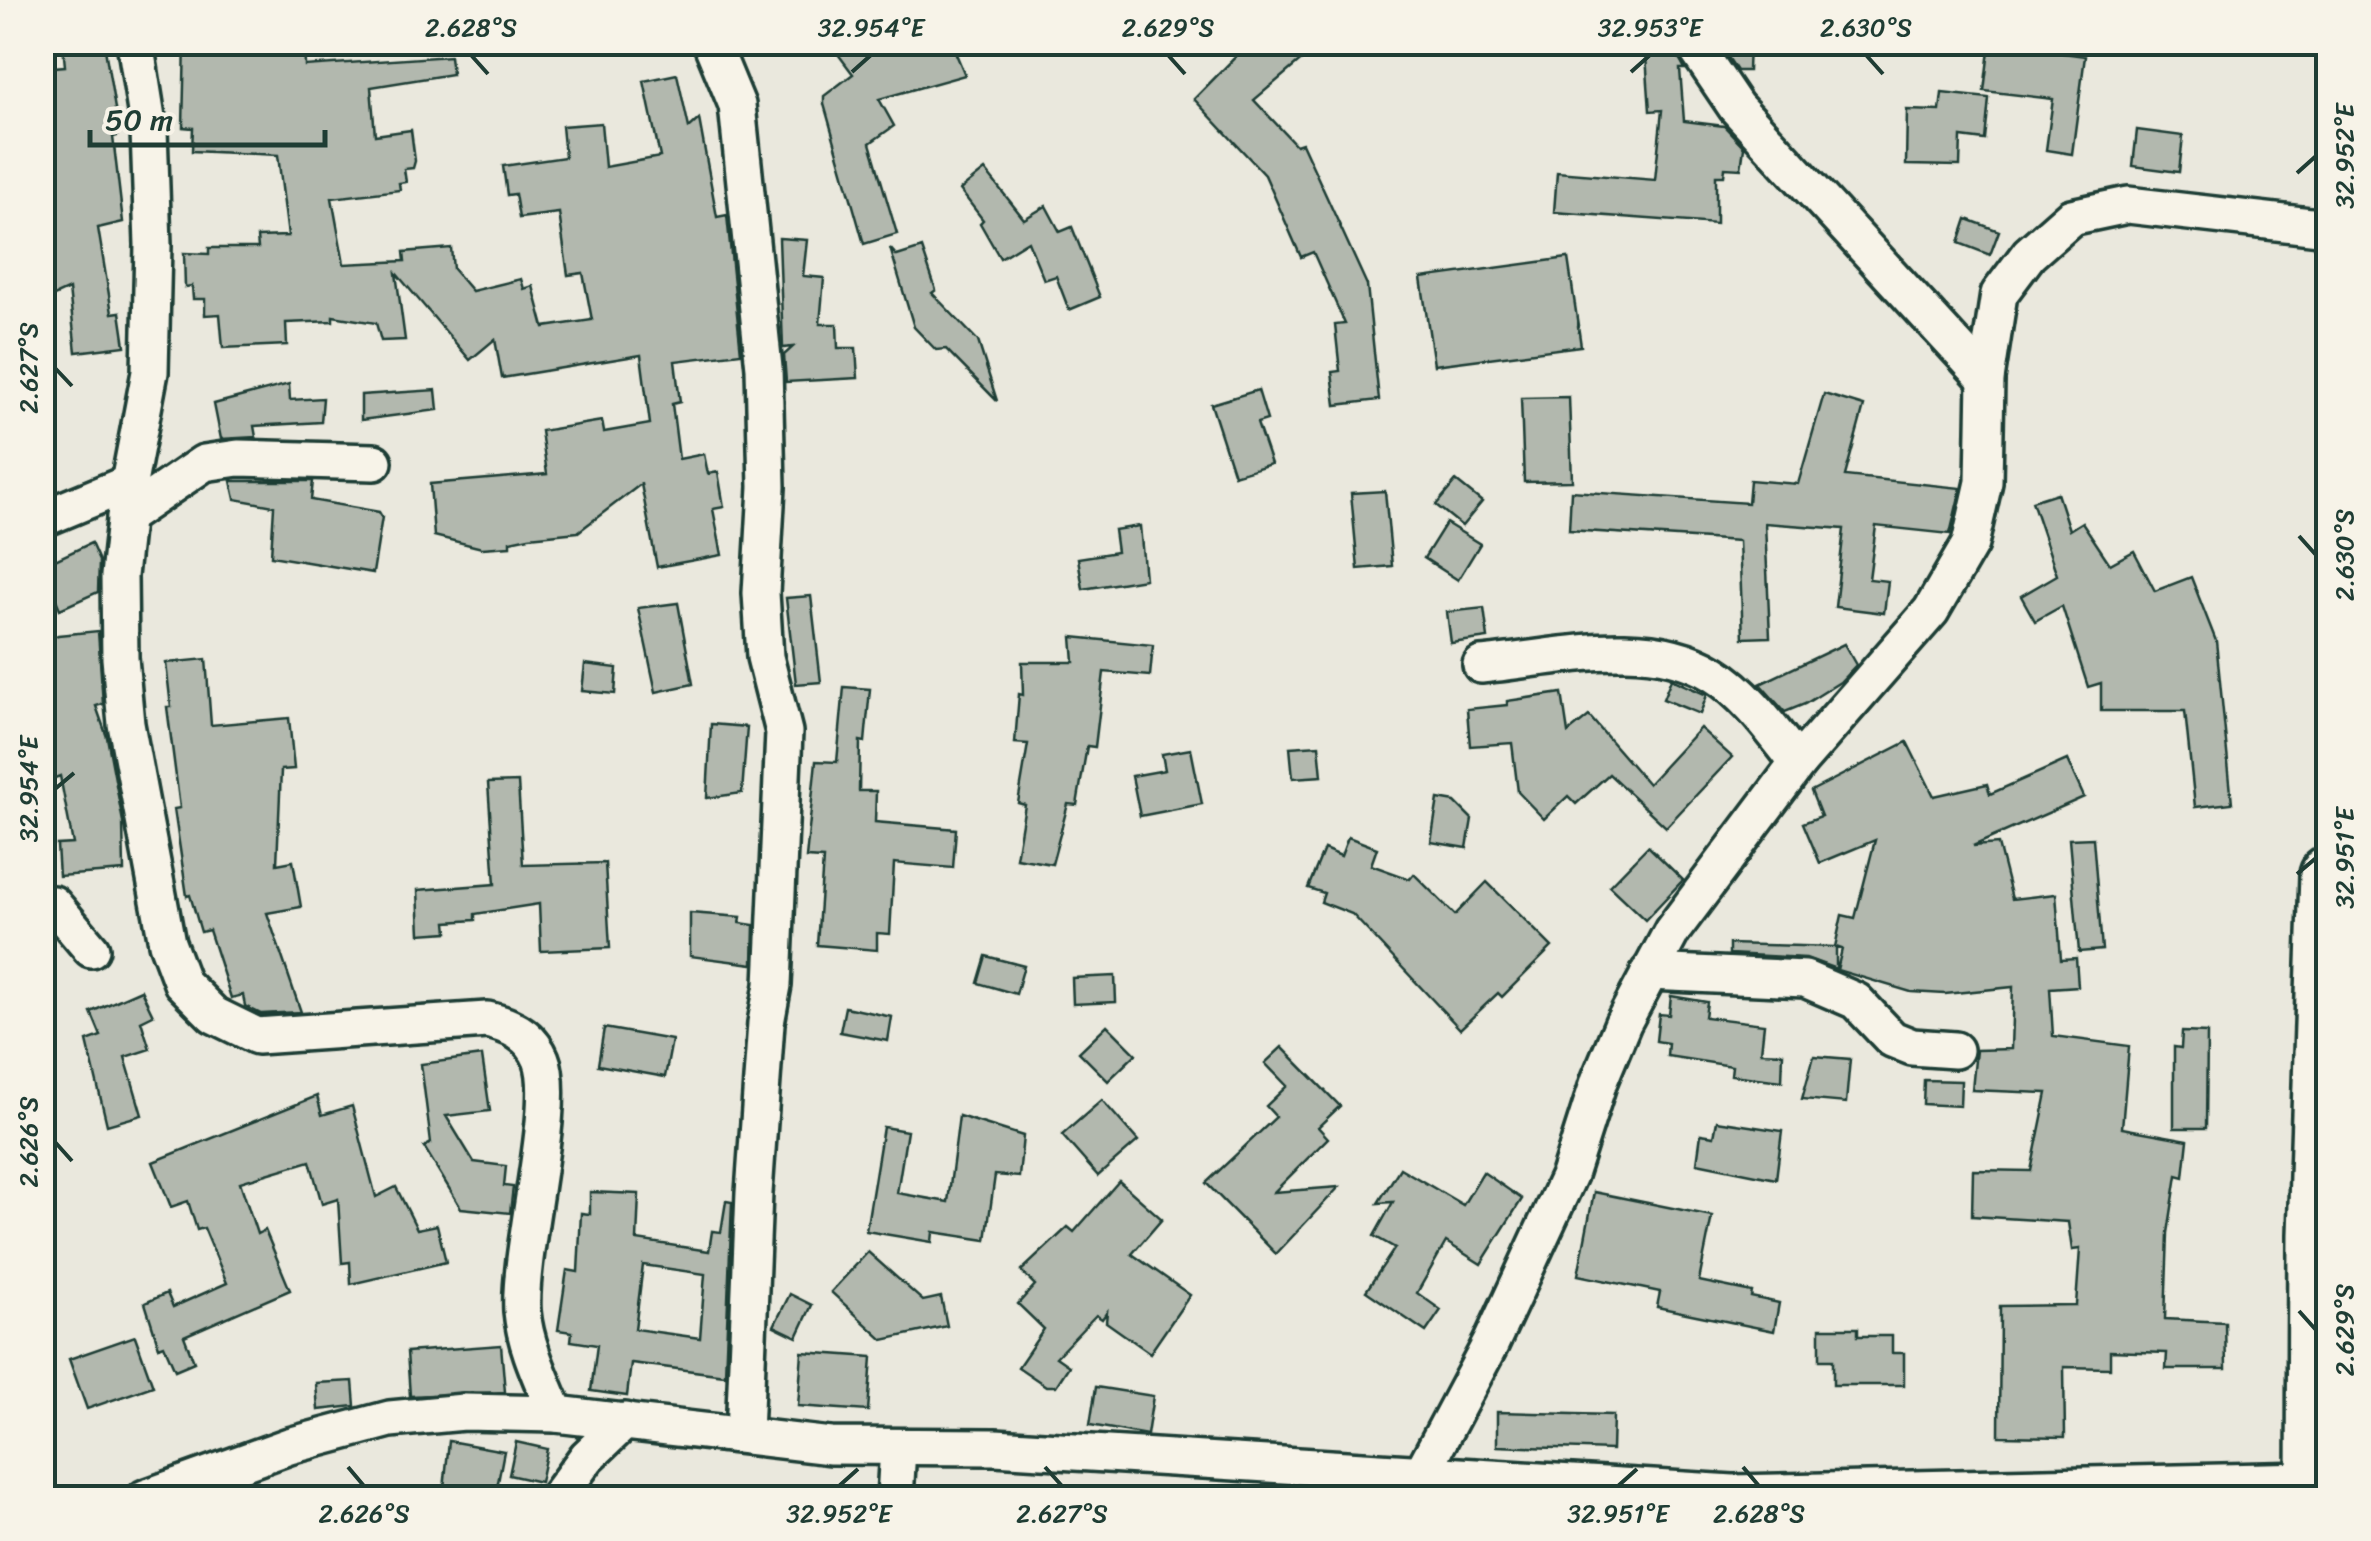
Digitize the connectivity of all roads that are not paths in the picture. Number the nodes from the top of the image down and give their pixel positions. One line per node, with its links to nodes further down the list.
1 (134, 42): 7 (street)
2 (711, 42): 19 (street)
3 (1692, 42): 5 (street)
4 (2328, 228): 5 (street)
5 (1986, 380): 10 (street)
6 (374, 462): 7 (street)
7 (127, 500): 8 (street); 17 (street)
8 (42, 519)
9 (1481, 665): 10 (street)
10 (1798, 763): 14 (street)
11 (2328, 875): 16 (highway)
12 (42, 904): 13 (street)
13 (90, 950)
14 (1649, 972): 15 (street); 21 (street)
15 (1955, 1050)
16 (2322, 1237): 22 (highway)
17 (556, 1414): 18 (street); 24 (street)
18 (625, 1421): 19 (street); 25 (street)
19 (744, 1434): 20 (street)
20 (898, 1448): 21 (street); 26 (street)
21 (1422, 1485): 23 (street)
22 (2315, 1489): 23 (street)
23 (1734, 1496)
24 (145, 1498)
25 (557, 1498)
26 (896, 1498)

